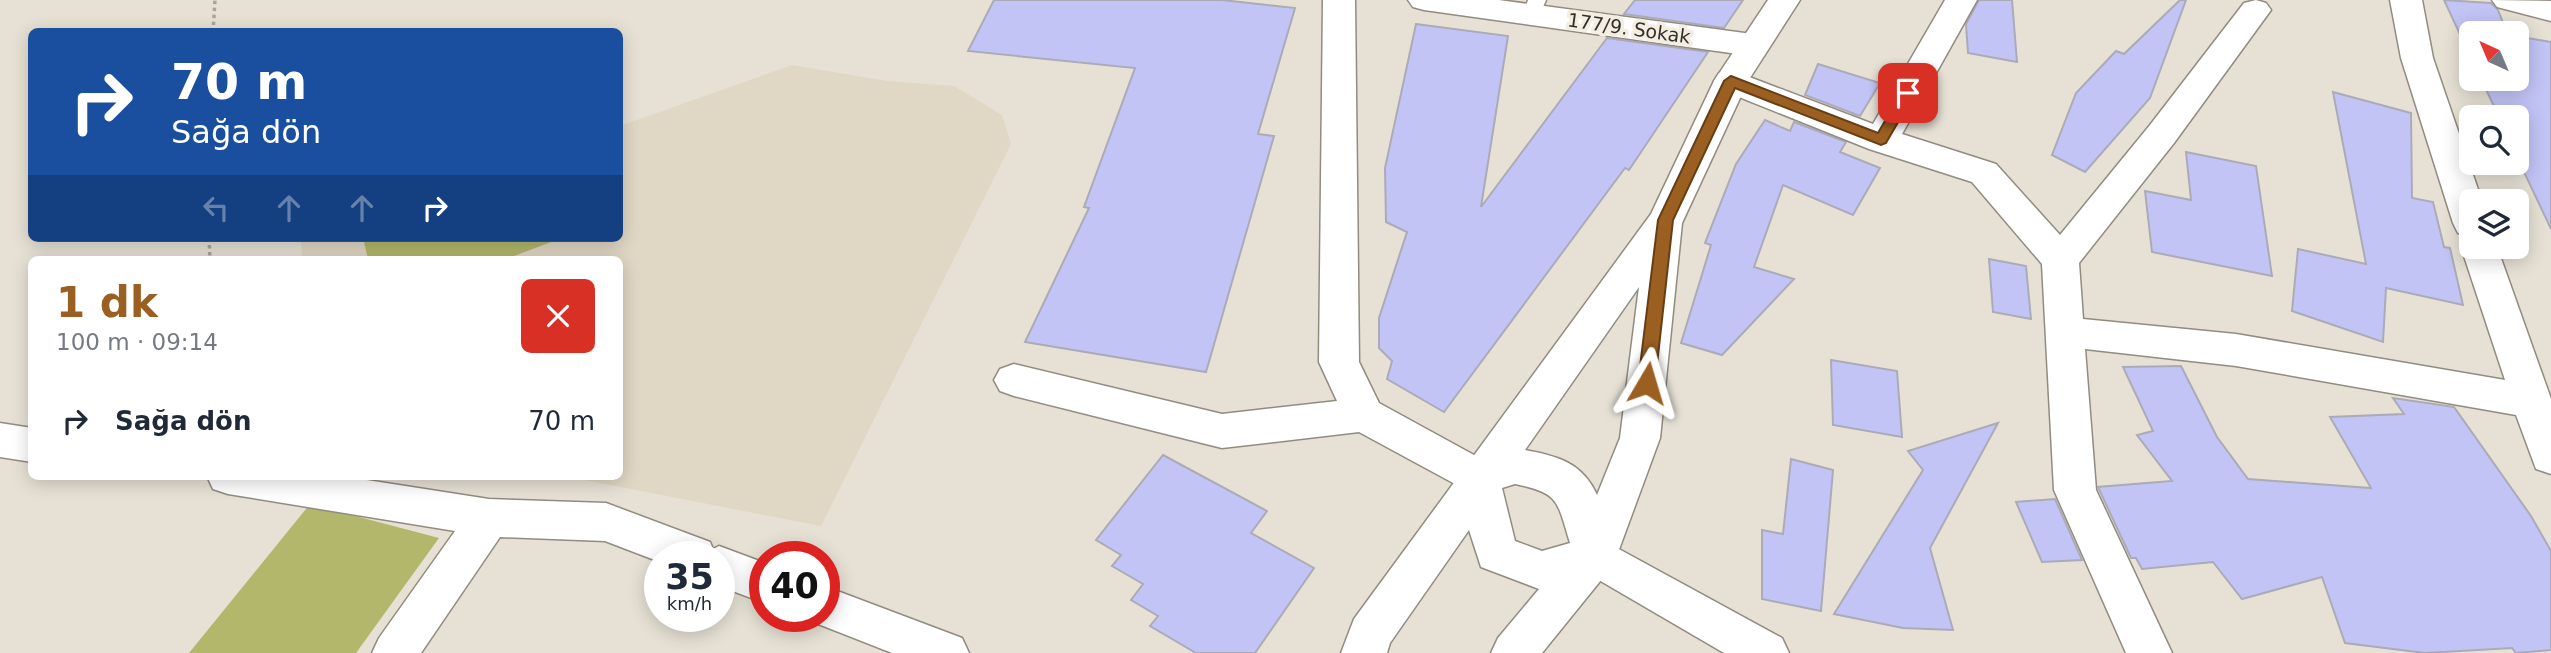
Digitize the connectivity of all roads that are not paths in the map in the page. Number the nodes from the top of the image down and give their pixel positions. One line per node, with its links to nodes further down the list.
1 (1339, 0): 20 (street)
2 (1424, 0): 7 (street, 177/9. Sokak)
3 (1784, 0): 10 (street)
4 (1961, 0): 12 (street)
5 (2406, 0): 13 (street)
6 (2508, 0): 9 (street)
7 (1534, 7): 10 (street, 177/9. Sokak)
8 (2255, 10): 16 (street)
9 (2551, 11)
10 (1752, 44): 11 (street)
11 (1731, 81): 12 (street); 14 (street)
12 (1881, 140): 16 (street)
13 (2460, 189)
14 (1666, 220): 24 (street); 28 (street)
15 (2483, 259): 19 (street)
16 (2060, 260): 17 (street)
17 (2066, 332): 19 (street); 35 (street)
18 (1014, 380): 20 (street)
19 (2529, 401): 23 (street)
20 (1364, 415): 24 (street)
21 (0, 440): 22 (street)
22 (28, 444)
23 (2551, 457)
24 (1479, 479): 28 (street); 28 (street); 32 (street)
25 (253, 480): 26 (street)
26 (489, 518): 27 (street); 30 (street)
27 (656, 541)
28 (1595, 555): 33 (street); 34 (street)
29 (840, 612): 31 (street)
30 (395, 653)
31 (946, 653)
32 (1364, 653)
33 (1514, 653)
34 (1766, 653)
35 (2148, 653)

